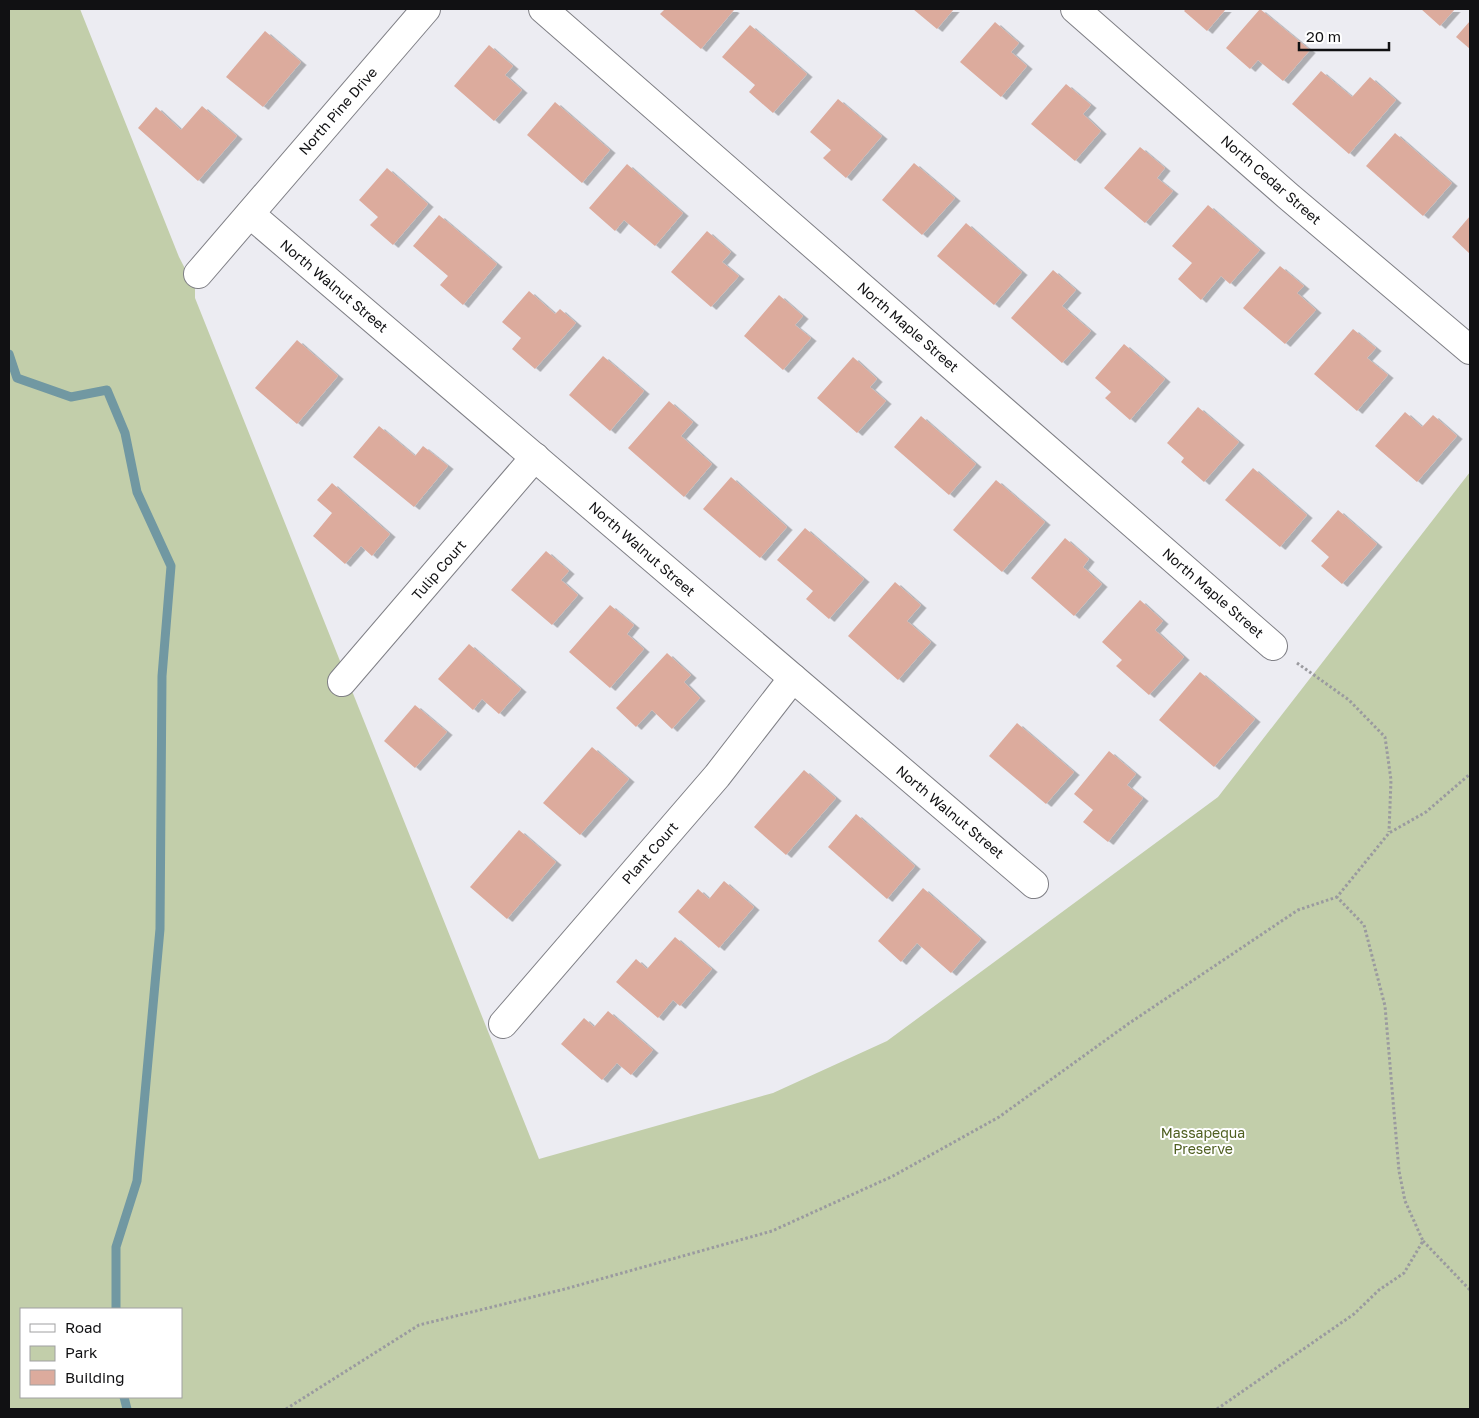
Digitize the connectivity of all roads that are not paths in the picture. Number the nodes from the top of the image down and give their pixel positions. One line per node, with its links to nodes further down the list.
1 (426, 9): 4 (street, North Pine Drive)
2 (543, 9): 8 (street, North Maple Street)
3 (1075, 9): 6 (street, North Cedar Street)
4 (250, 214): 5 (street, North Pine Drive); 7 (street, North Walnut Street)
5 (198, 274)
6 (1470, 350)
7 (535, 457): 9 (street, North Walnut Street); 10 (street, Tulip Court)
8 (1273, 646)
9 (793, 678): 11 (street, North Walnut Street); 12 (street, Plant Court)
10 (342, 682)
11 (1034, 884)
12 (503, 1024)

